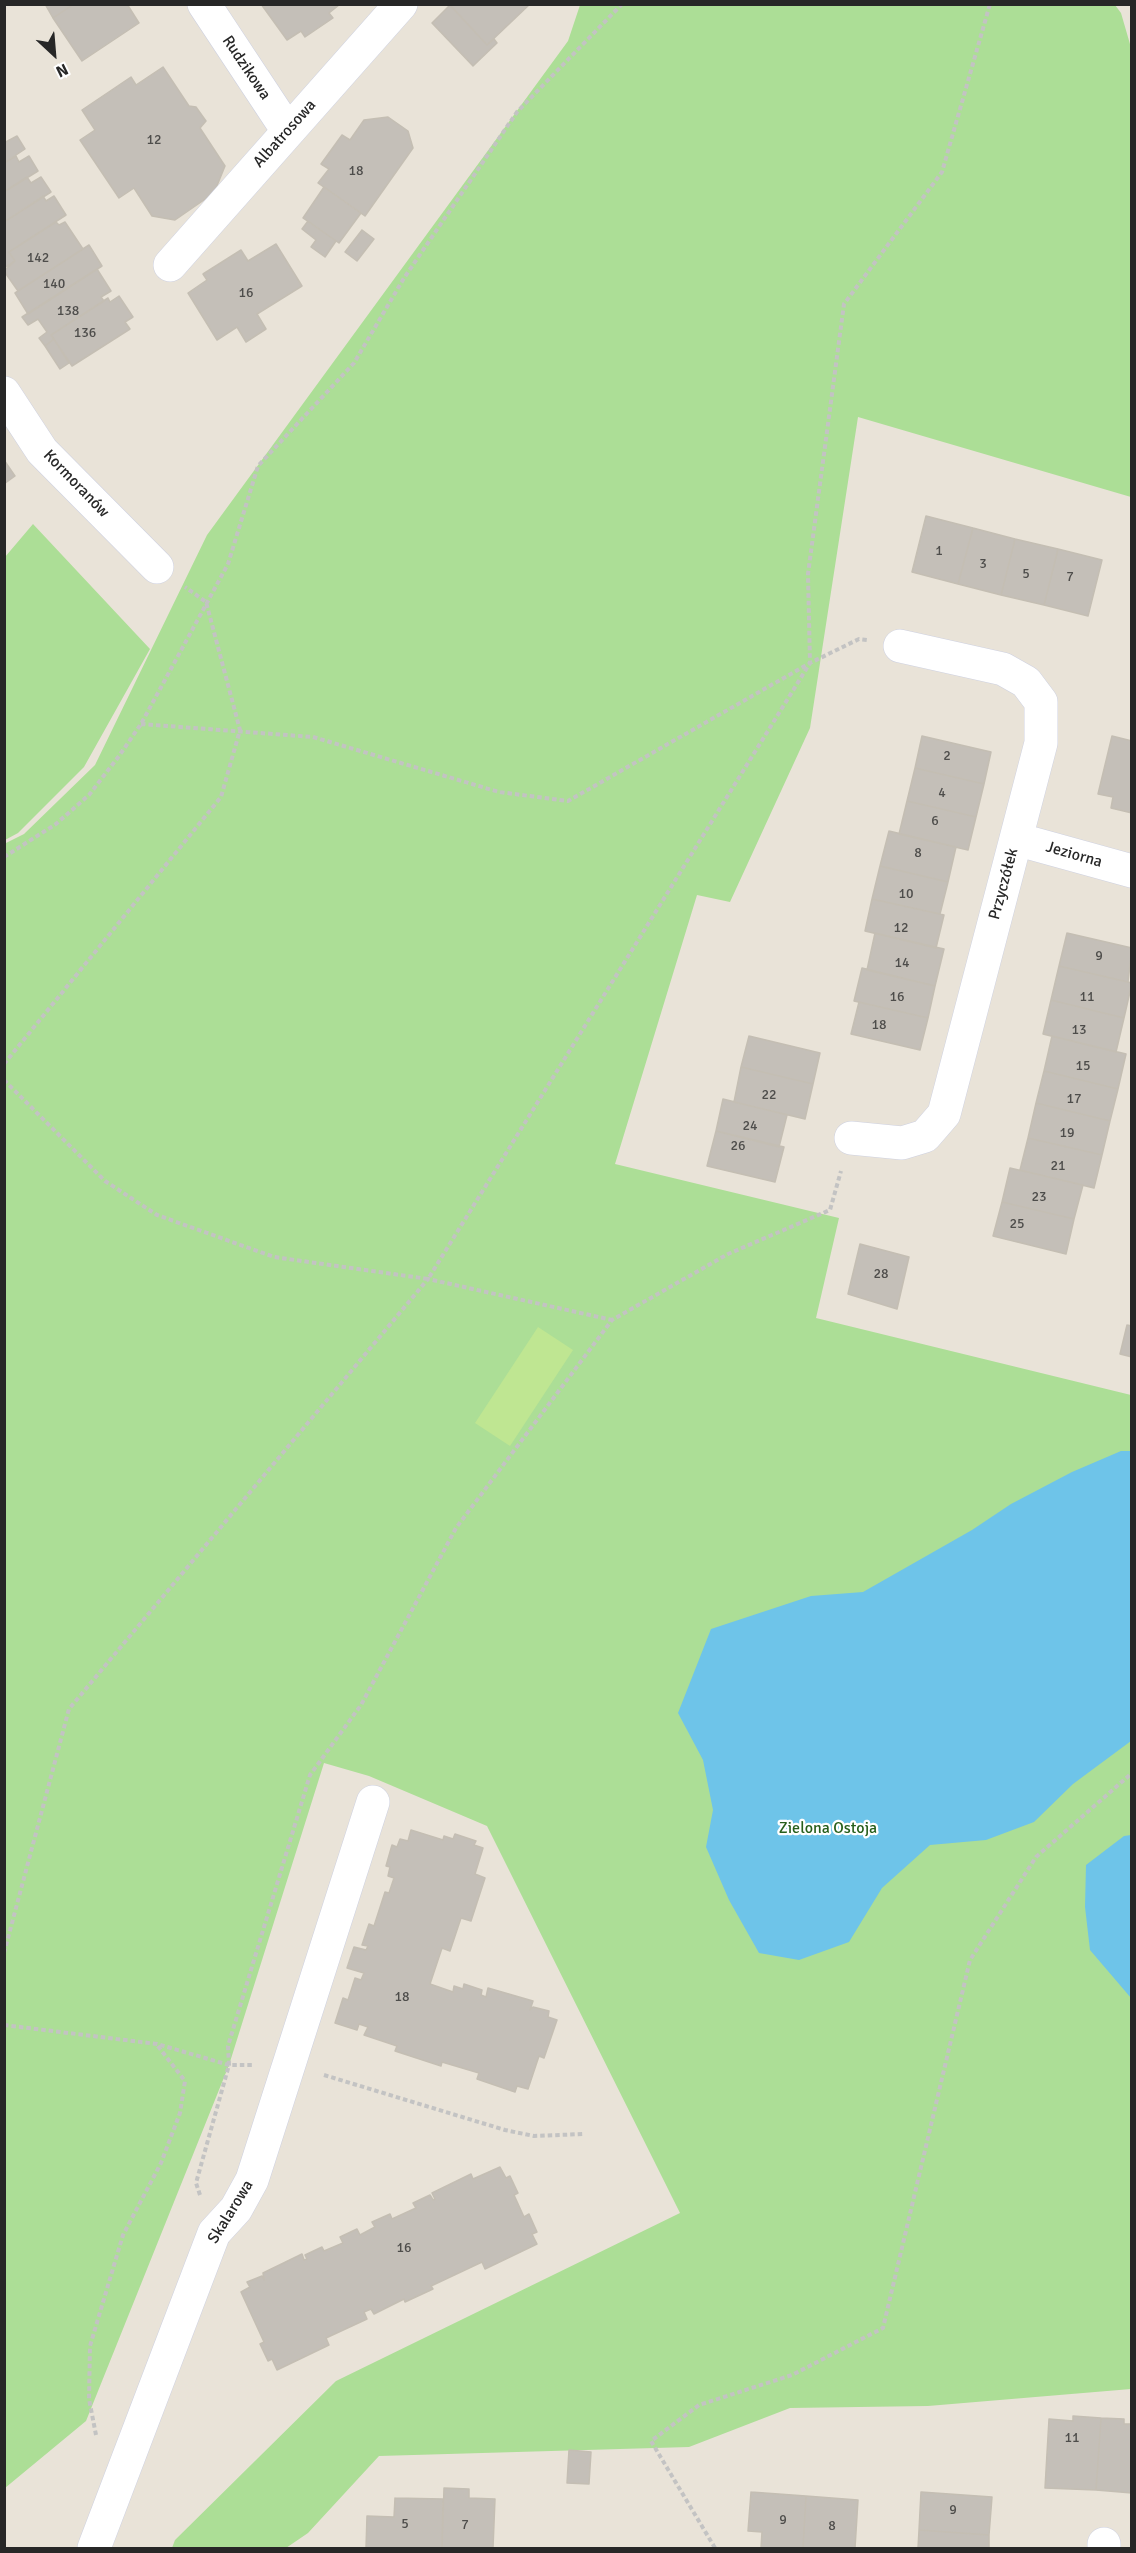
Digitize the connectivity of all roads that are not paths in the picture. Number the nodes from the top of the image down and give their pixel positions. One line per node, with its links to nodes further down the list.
1 (204, 4): 3 (street, Rudzikowa)
2 (401, 4): 3 (street, Albatrosowa)
3 (288, 131): 4 (street, Albatrosowa)
4 (170, 265)
5 (4, 393): 6 (street, Kormoranów)
6 (157, 567)
7 (900, 646): 8 (street, Przyczółek)
8 (1016, 839): 9 (street, Jeziorna); 10 (street, Przyczółek)
9 (1131, 871)
10 (851, 1138)
11 (373, 1802): 12 (street, Skalarowa)
12 (94, 2548)

